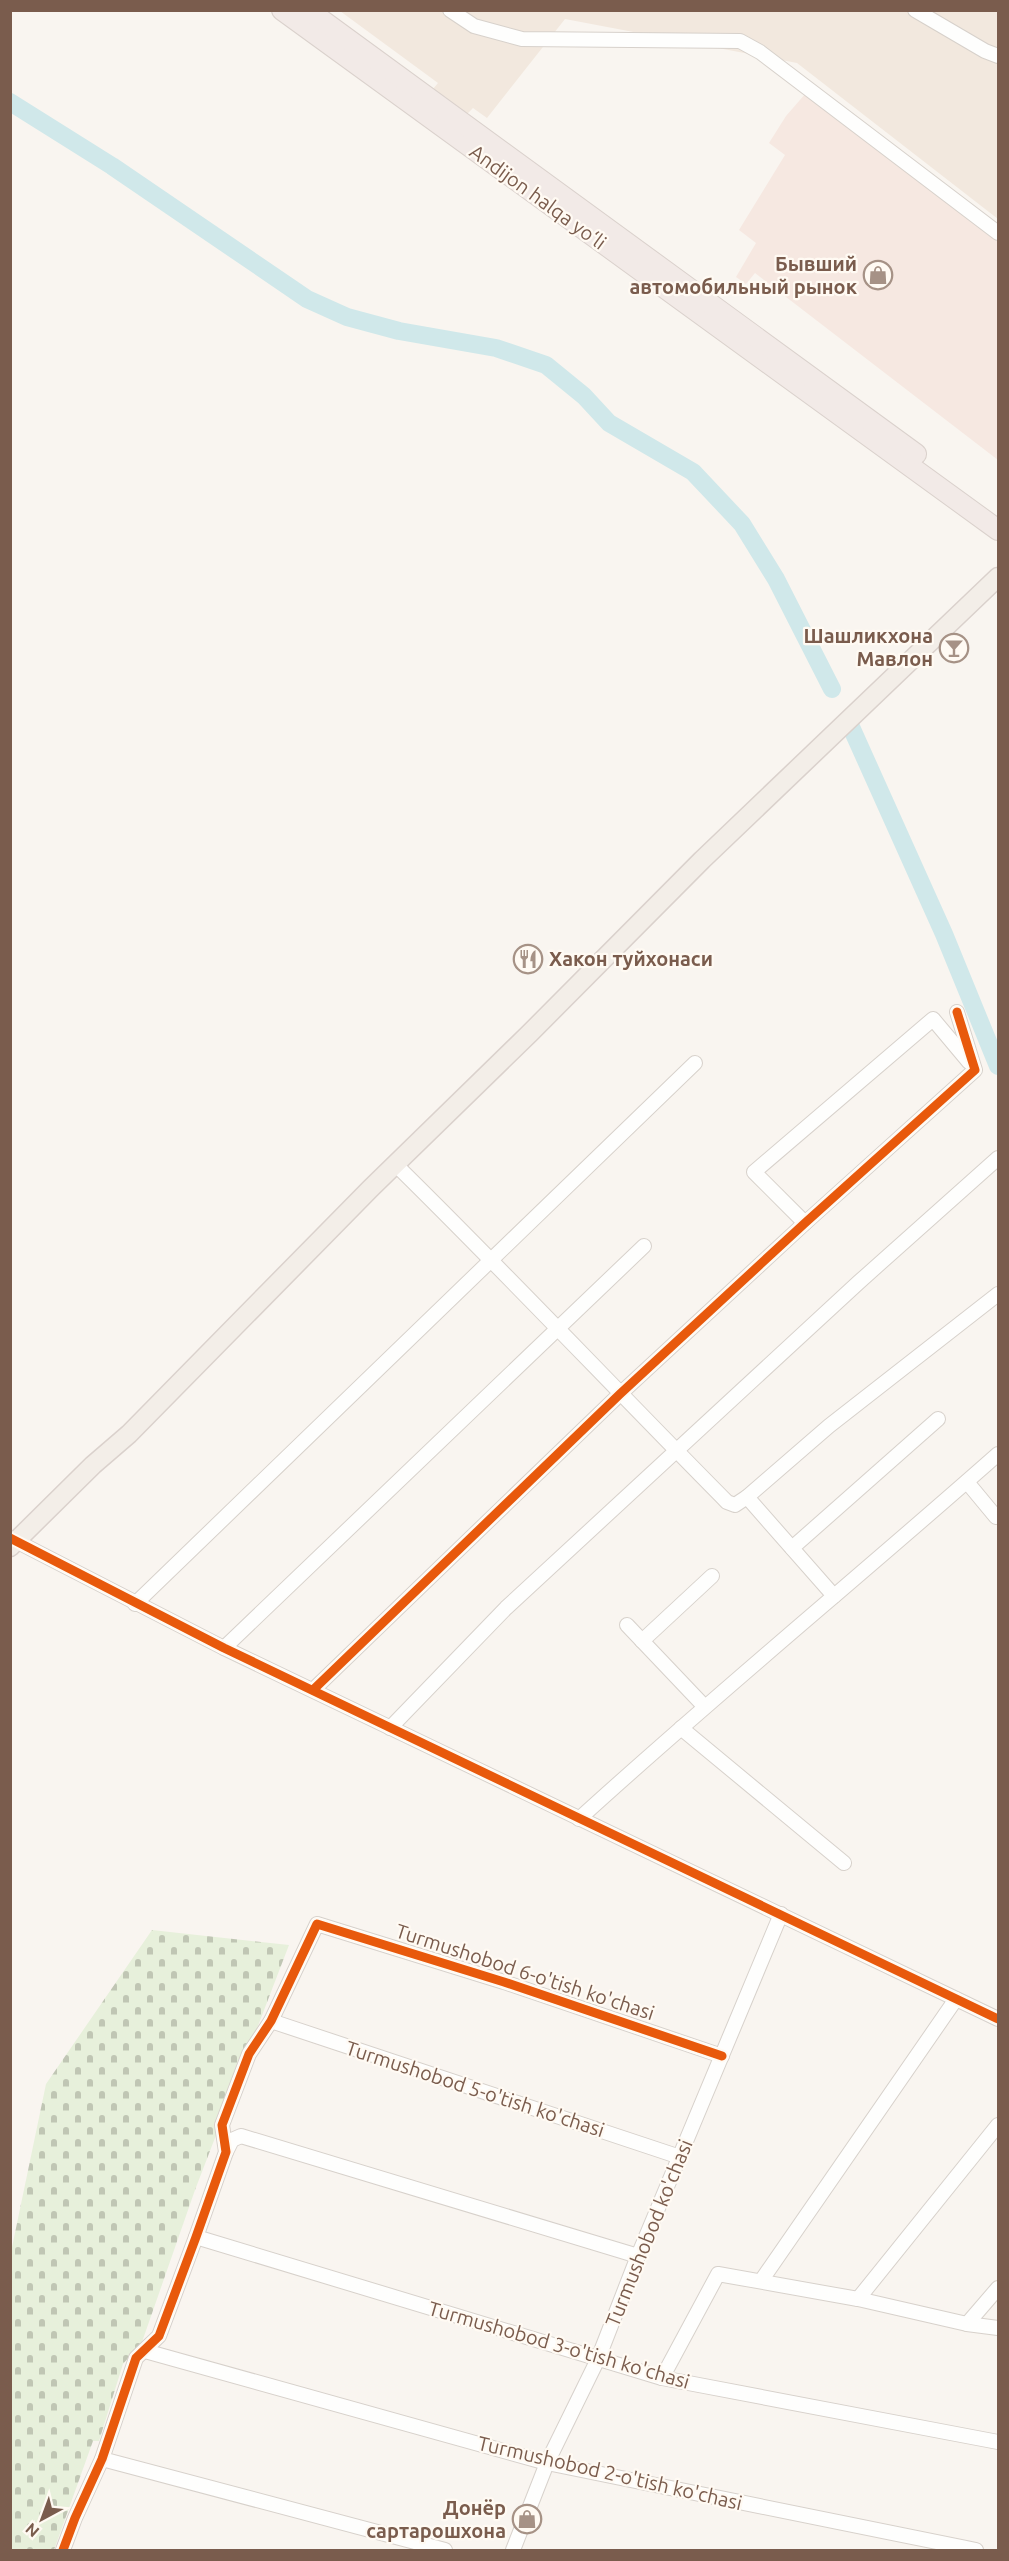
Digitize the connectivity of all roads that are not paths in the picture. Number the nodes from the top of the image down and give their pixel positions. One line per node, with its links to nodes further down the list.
1 (282, 10): 8 (highway, Andijon halqa yo‘li)
2 (308, 10): 7 (highway, Andijon halqa yo‘li)
3 (450, 10): 6 (street)
4 (915, 10): 5 (street)
5 (999, 56)
6 (999, 233)
7 (999, 514)
8 (999, 530)
9 (999, 577): 14 (main road)
10 (957, 1012): 12 (street)
11 (695, 1063): 17 (street)
12 (974, 1068): 15 (street); 15 (street)
13 (999, 1158): 22 (street)
14 (395, 1164): 17 (street); 27 (main road)
15 (805, 1223): 20 (street)
16 (644, 1246): 19 (street)
17 (492, 1260): 19 (street); 31 (street)
18 (999, 1294): 25 (street)
19 (557, 1330): 20 (street); 34 (street)
20 (620, 1394): 22 (street); 35 (street)
21 (938, 1419): 28 (street)
22 (676, 1451): 25 (street); 37 (street)
23 (999, 1454): 24 (street)
24 (967, 1482): 26 (street); 30 (street)
25 (747, 1497): 28 (street)
26 (999, 1515)
27 (12, 1542): 31 (street)
28 (792, 1548): 30 (street)
29 (712, 1576): 33 (street)
30 (834, 1596): 36 (street)
31 (135, 1604): 34 (street)
32 (627, 1624): 33 (street)
33 (642, 1641): 36 (street)
34 (224, 1648): 35 (street)
35 (313, 1690): 37 (street)
36 (704, 1706): 38 (street)
37 (390, 1728): 39 (street)
38 (681, 1728): 39 (street); 40 (street)
39 (579, 1819): 41 (street)
40 (844, 1863)
41 (781, 1914): 42 (street); 45 (street, Turmushobod ko'chasi)
42 (956, 1999): 43 (street); 51 (street)
43 (999, 2019)
44 (271, 2020): 45 (street, Turmushobod 6-o'tish ko'chasi); 47 (street); 48 (street, Turmushobod 5-o'tish ko'chasi)
45 (722, 2056): 48 (street, Turmushobod ko'chasi)
46 (999, 2125): 53 (street)
47 (226, 2152): 49 (street); 50 (street)
48 (680, 2157): 50 (street, Turmushobod ko'chasi)
49 (196, 2237): 56 (street); 57 (street, Turmushobod 3-o'tish ko'chasi)
50 (638, 2256): 57 (street, Turmushobod ko'chasi)
51 (760, 2281): 53 (street); 58 (street)
52 (999, 2288): 54 (street)
53 (858, 2299): 54 (street)
54 (967, 2324): 55 (street)
55 (999, 2328)
56 (145, 2350): 60 (street); 61 (street, Turmushobod 2-o'tish ko'chasi)
57 (598, 2359): 58 (street, Turmushobod 3-o'tish ko'chasi); 61 (street, Turmushobod ko'chasi)
58 (662, 2378): 59 (street, Turmushobod 3-o'tish ko'chasi)
59 (999, 2442)
60 (102, 2458): 62 (street); 63 (street)
61 (547, 2463): 64 (street, Turmushobod ko'chasi); 65 (street, Turmushobod 2-o'tish ko'chasi)
62 (63, 2550)
63 (445, 2550)
64 (513, 2550)
65 (976, 2550)

